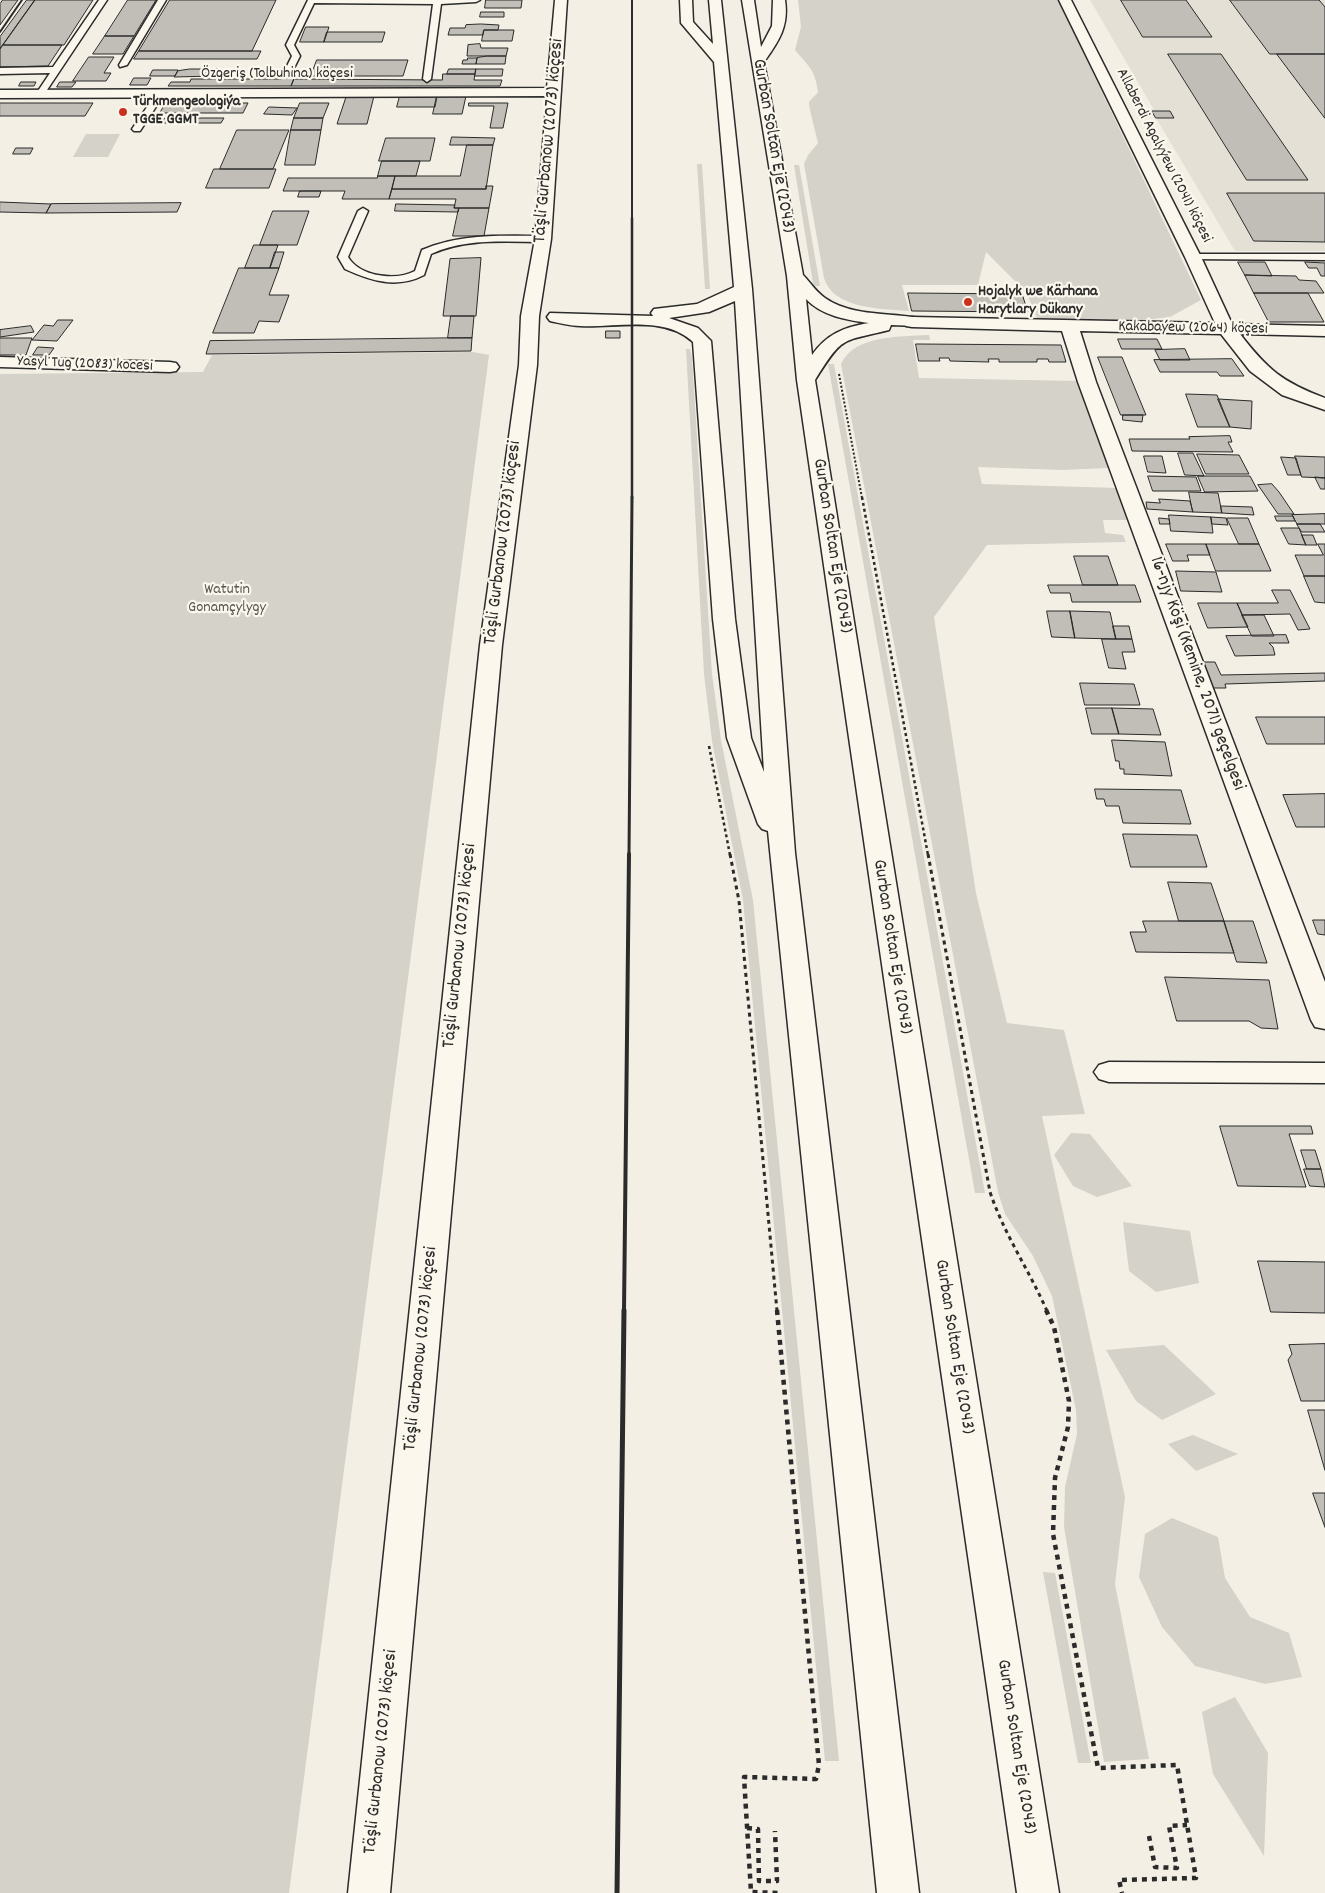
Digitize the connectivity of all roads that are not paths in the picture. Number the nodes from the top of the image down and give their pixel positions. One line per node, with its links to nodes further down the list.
1 (103, 0): 15 (lane)
2 (162, 0): 14 (lane)
3 (476, 0): 11 (lane)
4 (561, 0): 19 (main road, Täşli Gurbanow (2073) köçesi)
5 (686, 0): 12 (main road)
6 (715, 0): 12 (main road, Gurban Soltan Eje (2043))
7 (748, 0): 13 (main road, Gurban Soltan Eje (2043))
8 (779, 0): 13 (main road)
9 (1065, 0): 26 (main road, Allaberdi Agalyýew (2041) köçesi)
10 (312, 1): 11 (lane); 16 (lane)
11 (437, 2): 18 (lane)
12 (719, 52): 29 (main road, Gurban Soltan Eje (2043))
13 (756, 52): 28 (main road, Gurban Soltan Eje (2043))
14 (122, 65)
15 (55, 70): 17 (lane); 22 (lane)
16 (288, 70)
17 (0, 71)
18 (427, 79)
19 (555, 92): 20 (main road, Özgeriş (Tolbuhina) köçesi); 25 (main road, Täşli Gurbanow (2073) köçesi)
20 (161, 93): 22 (main road, Özgeriş (Tolbuhina) köçesi); 23 (lane)
21 (0, 94): 22 (main road, Özgeriş (Tolbuhina) köçesi)
22 (40, 94)
23 (136, 129)
24 (363, 211): 25 (lane)
25 (543, 239): 30 (main road, Täşli Gurbanow (2073) köçesi)
26 (1193, 257): 27 (lane); 33 (main road, Allaberdi Agalyýew (2041) köçesi)
27 (1325, 257)
28 (795, 276): 31 (main road); 37 (main road, Gurban Soltan Eje (2043))
29 (743, 289): 30 (main road); 39 (main road, Gurban Soltan Eje (2043))
30 (543, 317): 39 (main road); 43 (main road, Täşli Gurbanow (2073) köçesi)
31 (912, 322): 32 (main road, Kakabaýew (2064) köçesi); 37 (main road)
32 (1070, 327): 33 (main road, Kakabaýew (2064) köçesi); 40 (main road, 16-njy Köşi (Kemine, 2071) geçelgesi)
33 (1226, 329): 34 (main road, Kakabaýew (2064) köçesi); 38 (main road, Allaberdi Agalyýew (2041) köçesi)
34 (1325, 331)
35 (0, 362): 36 (main road, Yasyl Tug (2083) kocesi)
36 (170, 367)
37 (822, 376): 45 (main road, Gurban Soltan Eje (2043))
38 (1325, 404)
39 (782, 854): 44 (main road, Gurban Soltan Eje (2043))
40 (1325, 1020)
41 (1109, 1072): 42 (main road)
42 (1325, 1073)
43 (368, 1893)
44 (898, 1893)
45 (1038, 1893)

